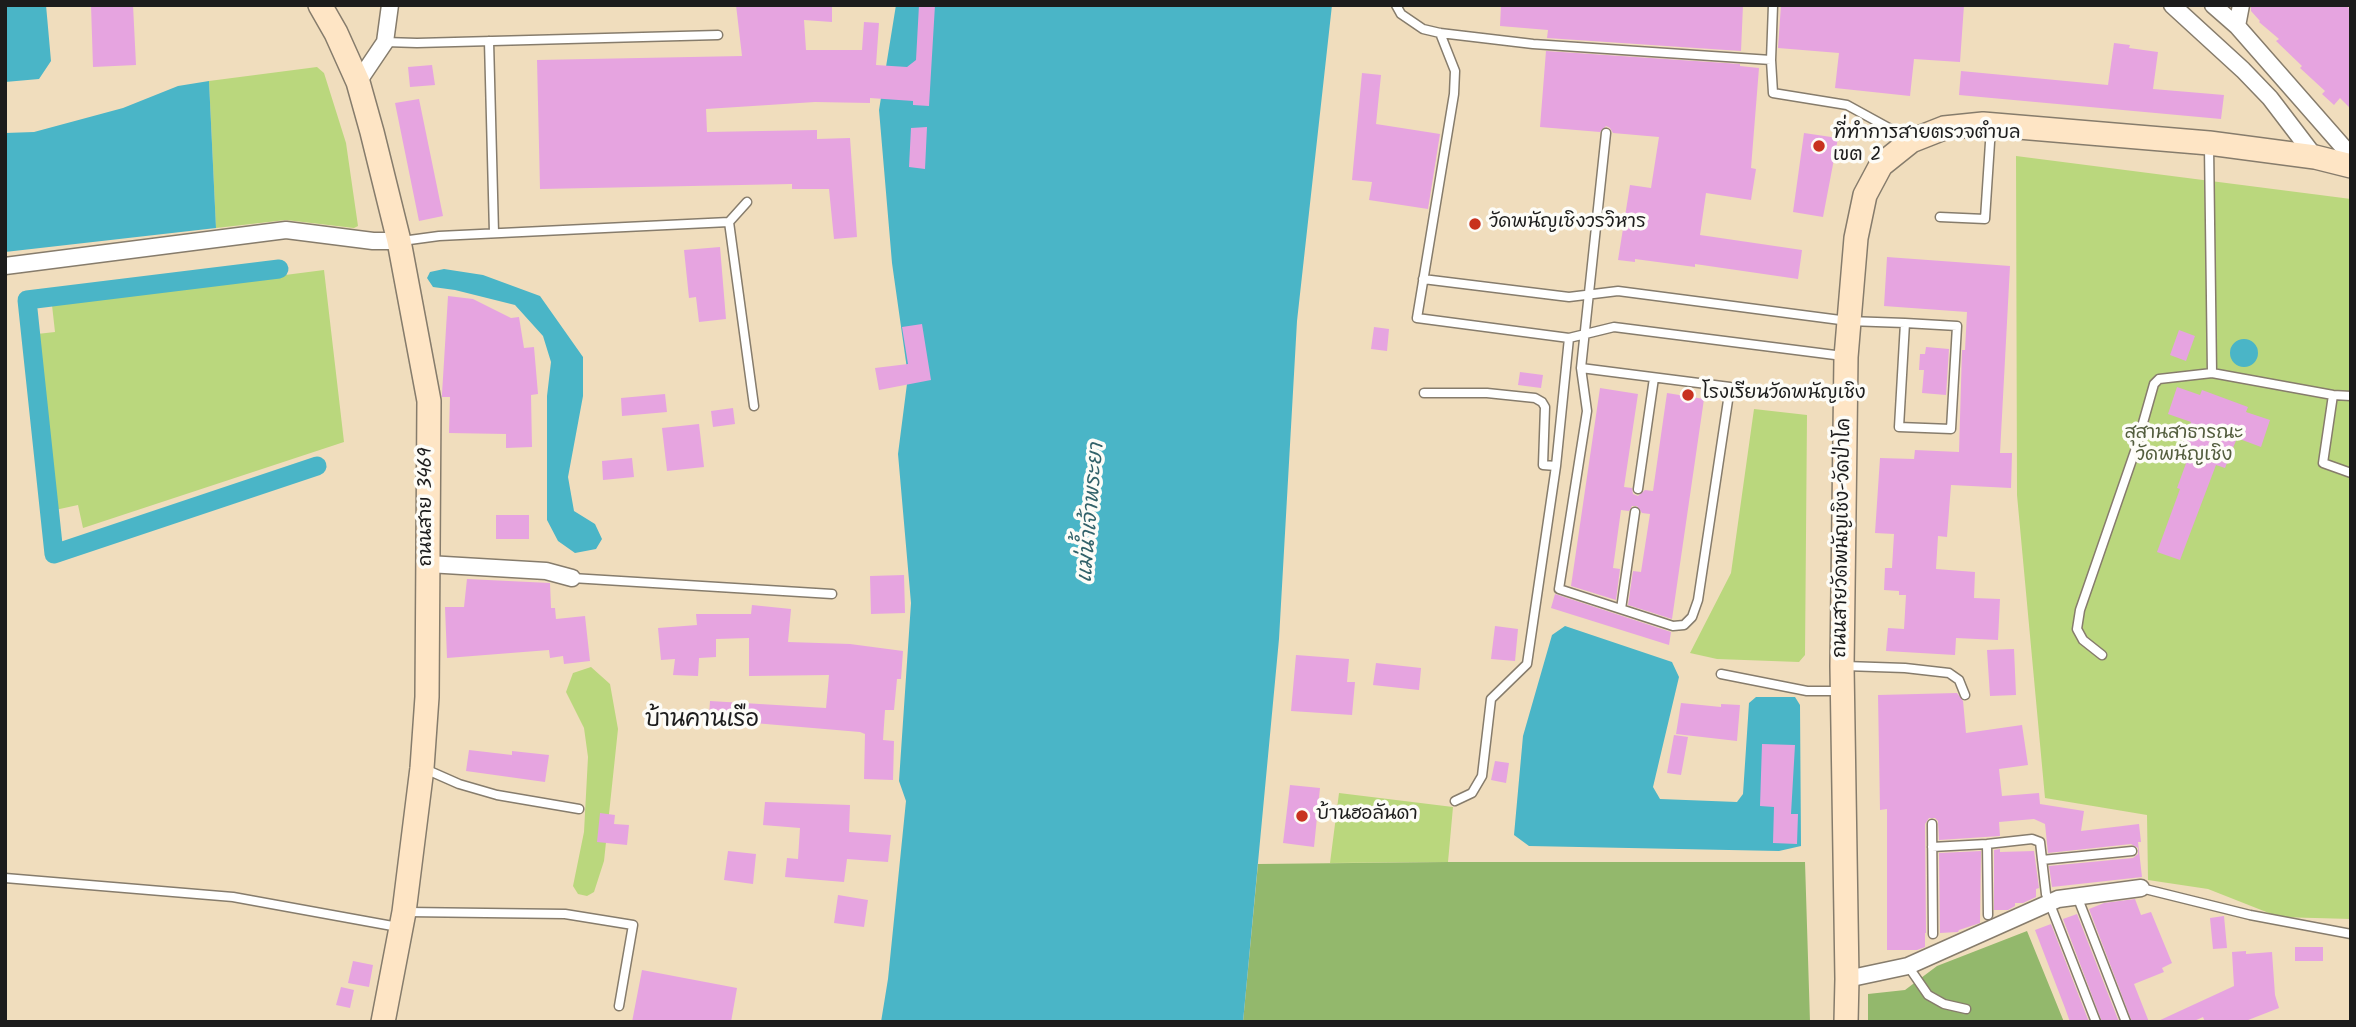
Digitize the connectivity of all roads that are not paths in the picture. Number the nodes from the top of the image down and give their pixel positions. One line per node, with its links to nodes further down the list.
1 (320, 5): 14 (main road, ถนนสาย 3469)
2 (390, 5): 12 (street)
3 (1396, 5): 9 (lane)
4 (1773, 5): 13 (lane)
5 (2172, 5): 20 (street)
6 (2213, 5): 8 (street)
7 (2241, 5): 8 (street)
8 (2237, 26): 19 (street)
9 (1440, 33): 13 (lane); 28 (lane)
10 (719, 35): 11 (lane)
11 (489, 41): 12 (lane); 25 (lane)
12 (385, 42): 14 (street)
13 (1770, 61): 17 (lane)
14 (358, 82): 26 (main road, ถนนสาย 3469)
15 (1991, 124): 17 (main road, ถนนสายวัดพนัญเชิง-วัดป่าโค); 18 (main road, ถนนสายวัดพนัญเชิง-วัดป่าโค); 23 (lane)
16 (1606, 133): 29 (lane)
17 (1911, 141): 30 (main road, ถนนสายวัดพนัญเชิง-วัดป่าโค)
18 (2209, 143): 20 (main road, ถนนสายวัดพนัญเชิง-วัดป่าโค); 36 (lane)
19 (2351, 156)
20 (2315, 157): 21 (main road, ถนนสายวัดพนัญเชิง-วัดป่าโค)
21 (2351, 166)
22 (747, 202): 24 (lane)
23 (1940, 217)
24 (729, 222): 25 (lane); 41 (lane)
25 (495, 233): 26 (lane)
26 (399, 241): 27 (street); 46 (main road, ถนนสาย 3469)
27 (5, 265)
28 (1423, 279): 29 (lane); 33 (lane)
29 (1589, 294): 30 (lane); 32 (lane)
30 (1848, 321): 31 (lane); 34 (main road, ถนนสายวัดพนัญเชิง-วัดป่าโค)
31 (1905, 323): 31 (lane)
32 (1585, 333): 33 (lane); 34 (lane); 35 (lane)
33 (1569, 338): 42 (lane)
34 (1846, 357): 51 (main road, ถนนสายวัดพนัญเชิง-วัดป่าโค)
35 (1581, 368): 37 (lane); 49 (lane)
36 (2212, 373): 39 (lane); 50 (lane)
37 (1654, 378): 44 (lane); 49 (lane)
38 (1424, 393): 42 (lane)
39 (2333, 395): 40 (lane); 43 (lane)
40 (2351, 396)
41 (754, 406)
42 (1556, 466): 56 (lane)
43 (2351, 473)
44 (1638, 489)
45 (1635, 512): 49 (lane)
46 (428, 564): 47 (street); 55 (main road, ถนนสาย 3469)
47 (572, 578): 48 (lane)
48 (832, 594)
49 (1621, 609)
50 (2102, 655)
51 (1842, 666): 53 (main road, ถนนสายวัดพนัญเชิง-วัดป่าโค); 54 (lane)
52 (1721, 674): 53 (lane)
53 (1842, 691): 72 (main road, ถนนสายวัดพนัญเชิง-วัดป่าโค)
54 (1965, 695)
55 (422, 768): 57 (lane); 68 (main road, ถนนสาย 3469)
56 (1455, 801)
57 (579, 808)
58 (1932, 824): 60 (lane)
59 (1987, 845): 60 (lane); 62 (lane); 67 (lane)
60 (1932, 847): 69 (lane)
61 (2132, 851): 62 (lane)
62 (2042, 860): 66 (lane)
63 (5, 877): 68 (lane)
64 (2141, 888): 65 (street); 70 (lane)
65 (2077, 896): 66 (street); 78 (lane)
66 (2049, 903): 71 (street); 77 (lane)
67 (1988, 915)
68 (403, 920): 73 (lane); 75 (main road, ถนนสาย 3469)
69 (1933, 934)
70 (2351, 934)
71 (1908, 965): 72 (street); 74 (lane)
72 (1847, 979): 76 (main road, ถนนสายวัดพนัญเชิง-วัดป่าโค)
73 (619, 1006)
74 (1966, 1009)
75 (383, 1022)
76 (1846, 1022)
77 (2096, 1022)
78 (2126, 1022)

